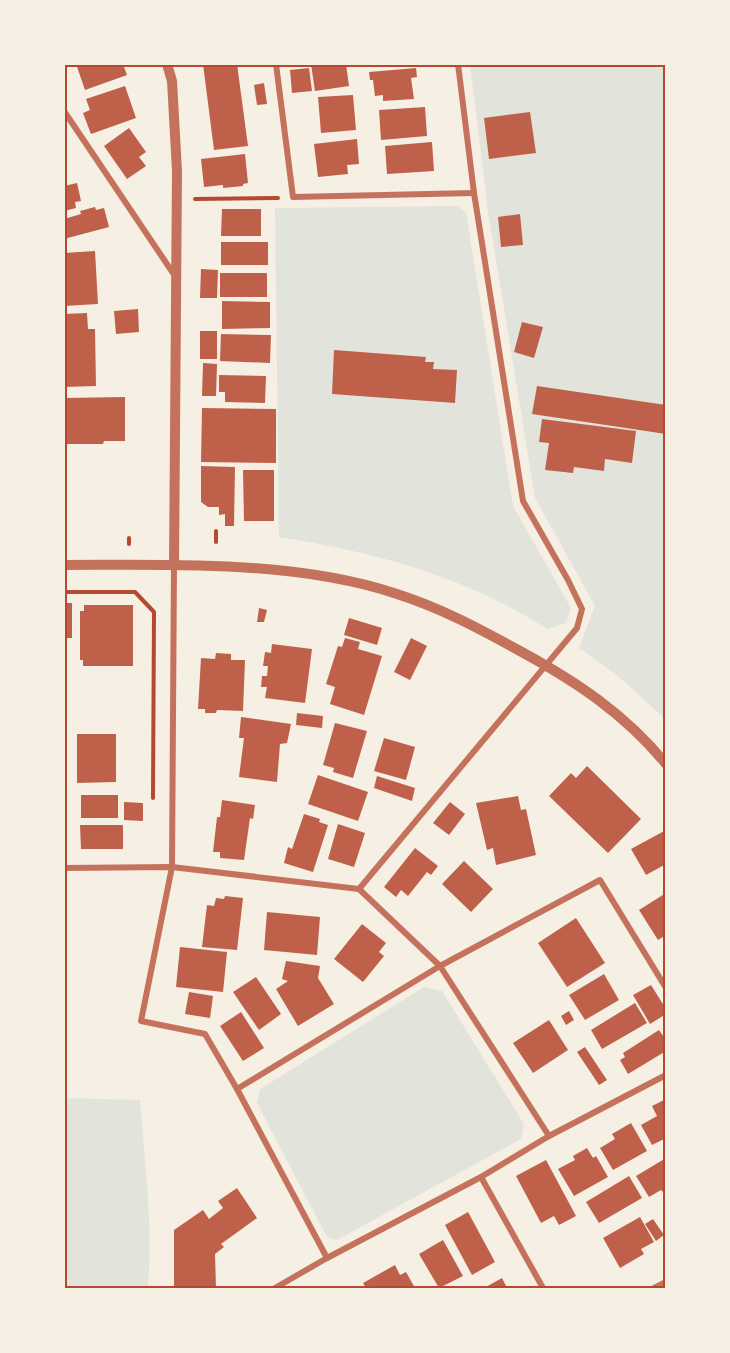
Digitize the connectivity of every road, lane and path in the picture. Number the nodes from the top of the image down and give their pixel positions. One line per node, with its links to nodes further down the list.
1 (167, 64): 8 (street)
2 (276, 64): 6 (street)
3 (458, 64): 5 (street)
4 (64, 111): 8 (street)
5 (474, 193): 6 (street); 18 (street)
6 (292, 197): 7 (path)
7 (194, 199)
8 (176, 276): 14 (street)
9 (216, 531): 11 (path)
10 (129, 538): 12 (path)
11 (216, 542)
12 (129, 544)
13 (64, 565): 14 (street)
14 (174, 565): 18 (street); 21 (street)
15 (130, 585): 17 (path)
16 (64, 592): 17 (path)
17 (130, 592): 20 (path)
18 (544, 664): 19 (street); 23 (street)
19 (666, 764)
20 (153, 810)
21 (172, 867): 22 (street); 23 (street); 27 (street)
22 (64, 868)
23 (359, 890): 24 (street)
24 (440, 966): 25 (street); 27 (street); 28 (street)
25 (666, 988)
26 (666, 1075): 28 (street)
27 (237, 1089): 30 (street)
28 (549, 1136): 29 (street)
29 (481, 1177): 30 (street); 33 (street)
30 (327, 1258): 32 (street)
31 (666, 1282): 34 (street)
32 (274, 1288)
33 (543, 1288)
34 (654, 1288)

